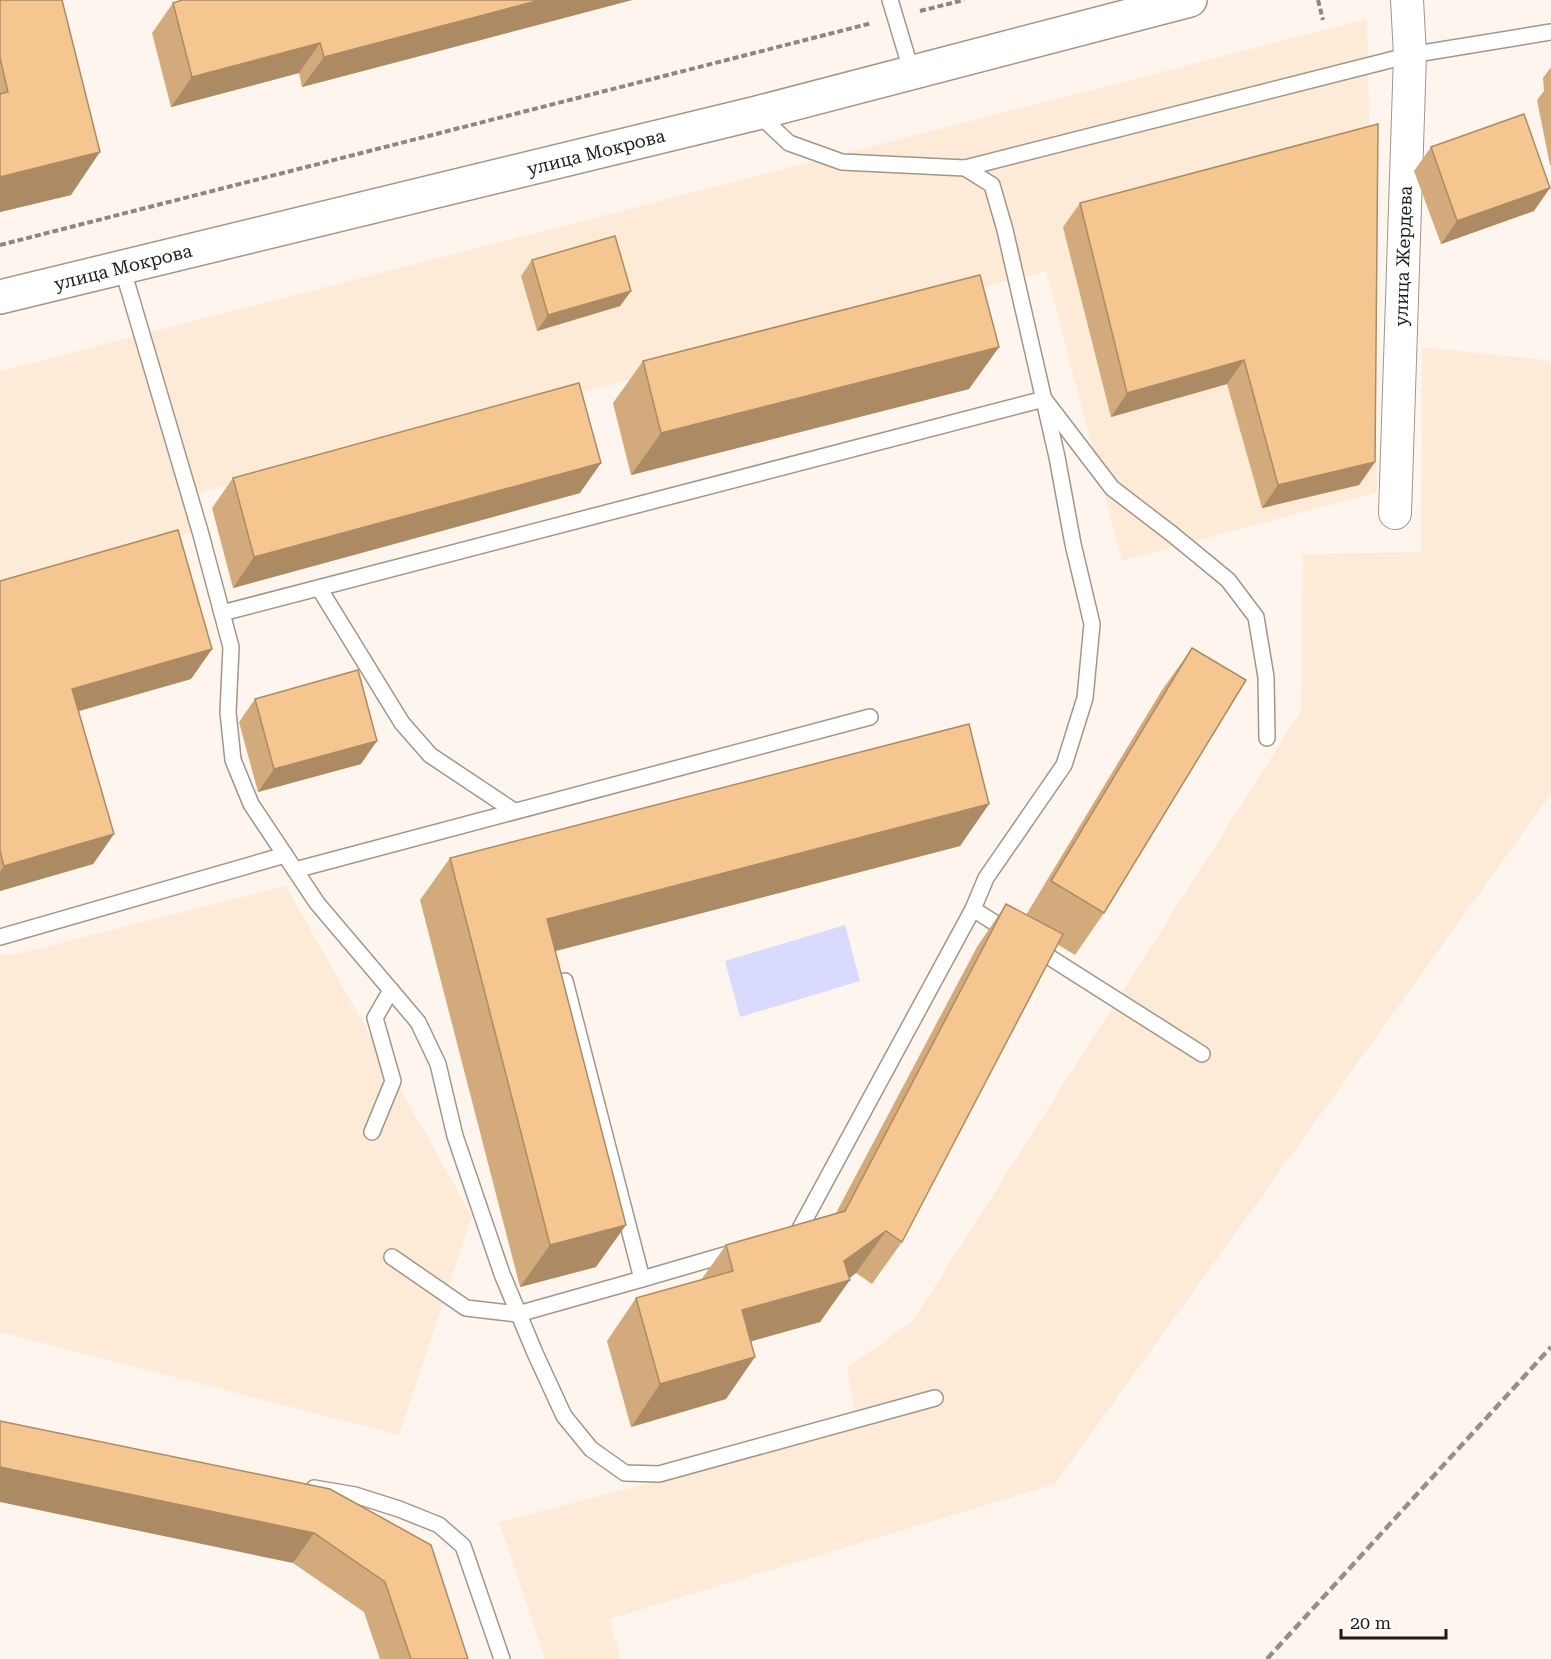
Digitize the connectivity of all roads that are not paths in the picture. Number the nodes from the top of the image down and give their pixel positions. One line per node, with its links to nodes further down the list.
1 (890, 0): 6 (lane)
2 (1190, 0): 6 (main road, улица Мокрова)
3 (1407, 0): 5 (street, улица Жердева)
4 (1551, 32): 5 (lane)
5 (1410, 55): 8 (lane); 12 (street, улица Жердева)
6 (912, 73): 7 (main road, улица Мокрова)
7 (757, 113): 8 (lane); 9 (main road, улица Мокрова)
8 (965, 168): 11 (lane)
9 (122, 267): 10 (main road, улица Мокрова); 14 (lane)
10 (0, 297)
11 (1044, 399): 13 (lane); 16 (lane); 20 (lane)
12 (1395, 513)
13 (319, 588): 14 (lane); 17 (lane)
14 (222, 613): 18 (lane)
15 (870, 717): 17 (lane)
16 (1267, 738)
17 (514, 812): 19 (lane)
18 (285, 855): 19 (lane); 21 (lane)
19 (295, 870): 23 (lane)
20 (973, 909): 24 (lane); 26 (lane)
21 (0, 937)
22 (565, 981): 29 (lane)
23 (391, 990): 25 (lane); 30 (lane)
24 (1202, 1054)
25 (372, 1132)
26 (775, 1241)
27 (753, 1247): 29 (lane)
28 (392, 1257): 30 (lane)
29 (642, 1278): 30 (lane)
30 (518, 1314): 31 (lane)
31 (935, 1398)
32 (296, 1485): 33 (lane)
33 (502, 1659)

